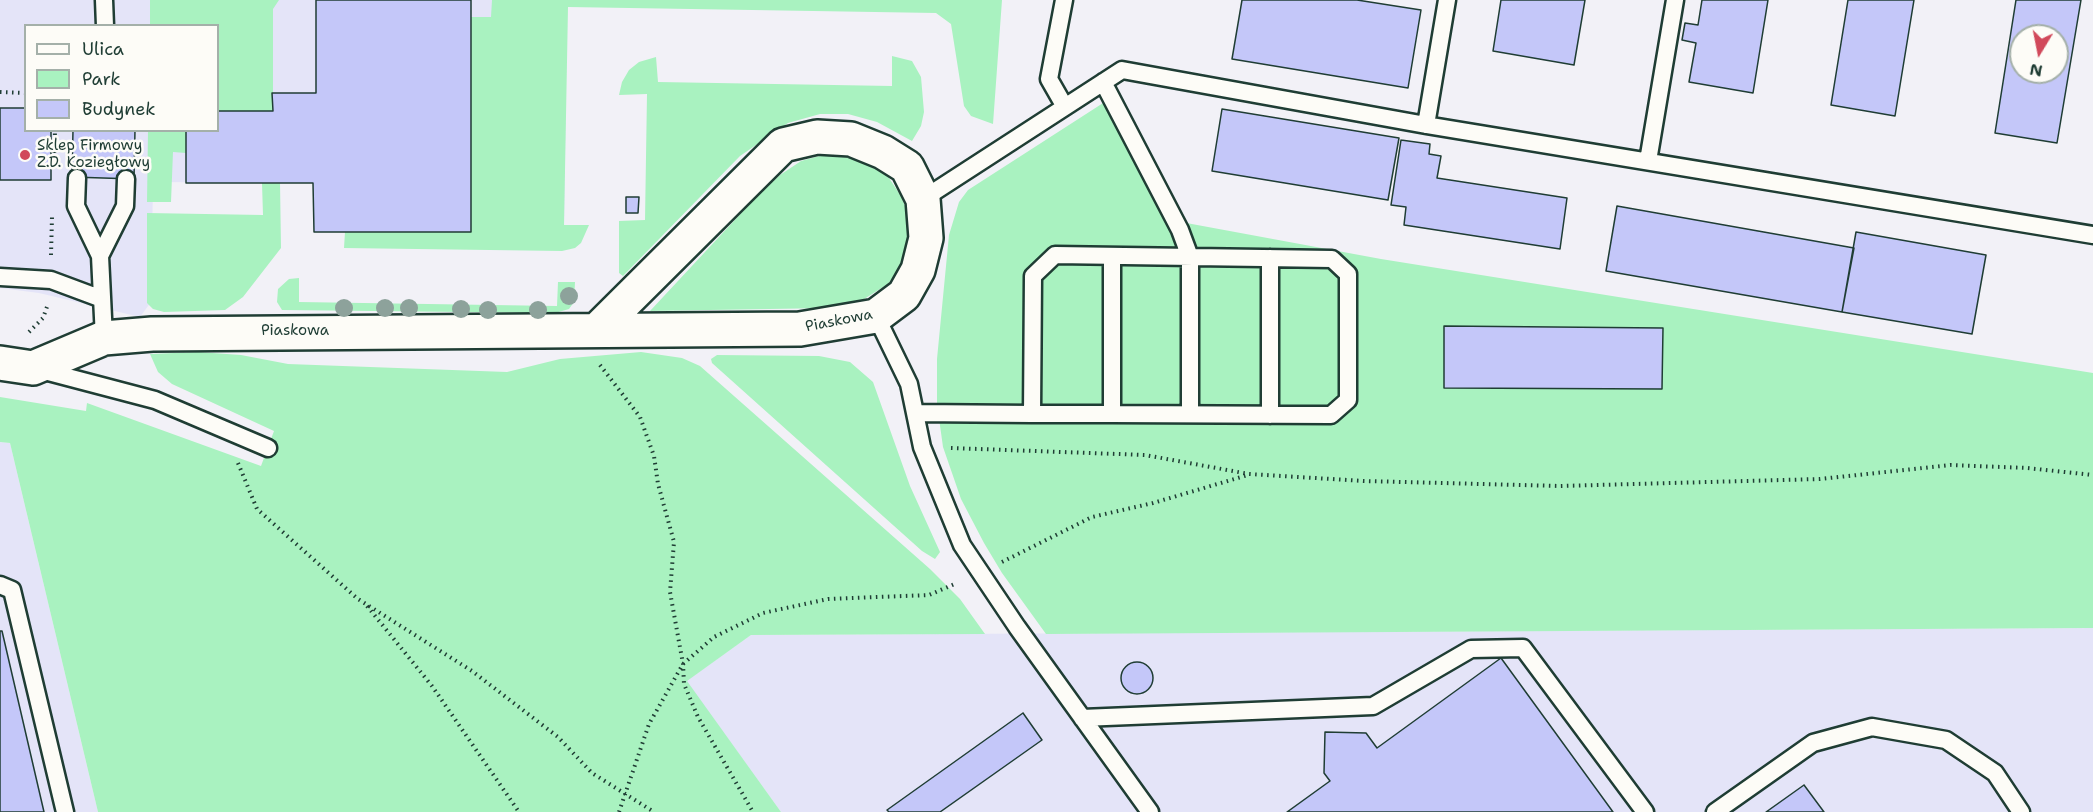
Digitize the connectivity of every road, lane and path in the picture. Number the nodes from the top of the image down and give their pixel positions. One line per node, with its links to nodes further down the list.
1 (104, 0): 5 (lane)
2 (1064, 0): 9 (lane)
3 (1447, 0): 10 (lane)
4 (1675, 0): 12 (lane)
5 (105, 24)
6 (1103, 82): 9 (lane); 10 (lane); 21 (lane)
7 (0, 92): 8 (path)
8 (24, 93)
9 (1065, 107): 16 (lane)
10 (1426, 126): 12 (lane)
11 (55, 132): 13 (path)
12 (1648, 160): 18 (lane)
13 (53, 177)
14 (77, 178): 19 (lane)
15 (126, 179): 19 (lane)
16 (923, 199): 26 (street, Piaskowa); 27 (street, Piaskowa)
17 (52, 211): 24 (path)
18 (2093, 236)
19 (100, 256): 25 (lane)
20 (1112, 256): 21 (lane); 33 (lane); 34 (lane)
21 (1190, 257): 22 (lane); 35 (lane)
22 (1270, 258): 36 (lane); 36 (lane)
23 (0, 276): 24 (lane)
24 (51, 280): 25 (lane); 28 (path)
25 (102, 299): 29 (lane)
26 (876, 316): 27 (street, Piaskowa); 32 (lane)
27 (597, 330): 29 (street, Piaskowa); 45 (path)
28 (26, 335)
29 (104, 338): 31 (street, Piaskowa)
30 (0, 363): 31 (street)
31 (33, 368): 38 (lane)
32 (915, 413): 33 (lane); 37 (lane)
33 (1032, 414): 34 (lane)
34 (1112, 414): 35 (lane)
35 (1190, 414): 36 (lane)
36 (1270, 415)
37 (922, 447): 40 (path); 42 (lane)
38 (268, 448)
39 (229, 459): 44 (path)
40 (1249, 474): 41 (path); 42 (path)
41 (2093, 475)
42 (980, 573): 45 (path); 46 (lane)
43 (0, 585): 48 (lane)
44 (364, 603): 47 (path); 49 (path)
45 (683, 664): 47 (path); 52 (path)
46 (1082, 718): 53 (lane); 54 (lane)
47 (626, 794): 50 (path); 51 (path)
48 (65, 812)
49 (519, 812)
50 (619, 812)
51 (654, 812)
52 (753, 812)
53 (1150, 812)
54 (1645, 812)
55 (1715, 812): 56 (lane)
56 (2021, 812)

